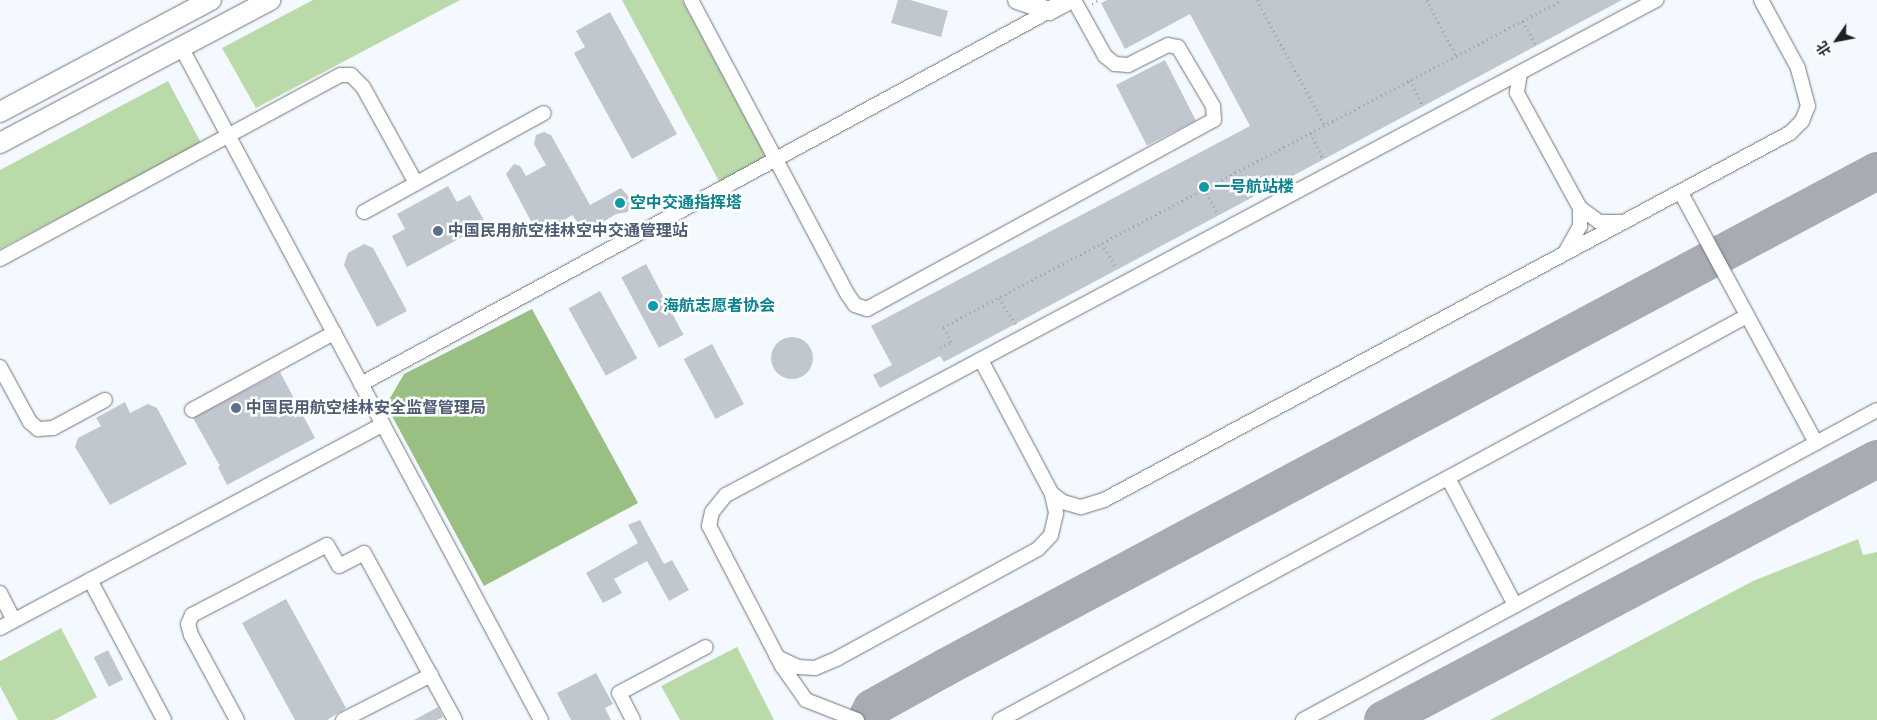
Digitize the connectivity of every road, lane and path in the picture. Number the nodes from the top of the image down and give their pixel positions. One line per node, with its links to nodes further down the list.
1 (211, 0): 21 (highway)
2 (270, 0): 14 (highway)
3 (691, 0): 27 (street)
4 (1017, 0): 11 (main road)
5 (1072, 0): 11 (main road); 27 (street)
6 (1258, 0): 23 (path)
7 (1427, 0): 15 (path)
8 (1562, 0): 12 (path)
9 (1656, 0): 16 (street)
10 (1761, 0): 31 (street)
11 (1049, 11): 27 (street)
12 (1523, 21): 13 (path); 15 (path)
13 (1536, 44)
14 (182, 47): 25 (street); 26 (highway)
15 (1456, 56): 17 (path)
16 (1520, 73): 18 (street); 19 (street)
17 (1410, 80): 20 (path); 23 (path)
18 (1495, 87): 19 (street); 45 (street)
19 (1517, 94): 32 (street)
20 (1424, 105)
21 (0, 112)
22 (544, 113): 29 (street)
23 (1325, 125): 24 (path)
24 (1311, 133): 28 (path); 30 (path)
25 (230, 137): 29 (street); 38 (street); 43 (street)
26 (0, 143)
27 (777, 158): 47 (street)
28 (1323, 159)
29 (416, 183): 33 (street)
30 (1204, 189): 34 (path); 36 (path)
31 (1681, 193): 35 (street); 41 (street)
32 (1580, 208): 35 (street); 37 (street)
33 (364, 212)
34 (1219, 215)
35 (1627, 222): 37 (street)
36 (1102, 243): 39 (path); 40 (path)
37 (1560, 257): 54 (street)
38 (0, 259)
39 (1117, 269)
40 (1000, 298): 42 (path); 44 (path)
41 (1747, 316): 52 (street); 53 (street)
42 (1016, 324)
43 (334, 333): 47 (street); 49 (street)
44 (940, 348)
45 (981, 360): 54 (street); 61 (street)
46 (0, 367): 48 (street)
47 (361, 384): 51 (street)
48 (105, 400)
49 (192, 410)
50 (1877, 410): 52 (street)
51 (383, 424): 55 (street); 67 (street)
52 (1816, 443): 57 (street)
53 (1448, 478): 57 (street); 70 (street)
54 (1052, 494): 61 (street)
55 (90, 580): 58 (street); 63 (street)
56 (0, 593): 58 (street)
57 (1515, 605): 71 (street)
58 (14, 620): 59 (street)
59 (0, 628)
60 (706, 647): 68 (street)
61 (777, 657): 69 (street)
62 (431, 675): 64 (street); 65 (street); 66 (street)
63 (164, 720)
64 (237, 720)
65 (343, 720)
66 (455, 720)
67 (541, 720)
68 (633, 720)
69 (857, 720)
70 (1000, 720)
71 (1303, 720)

